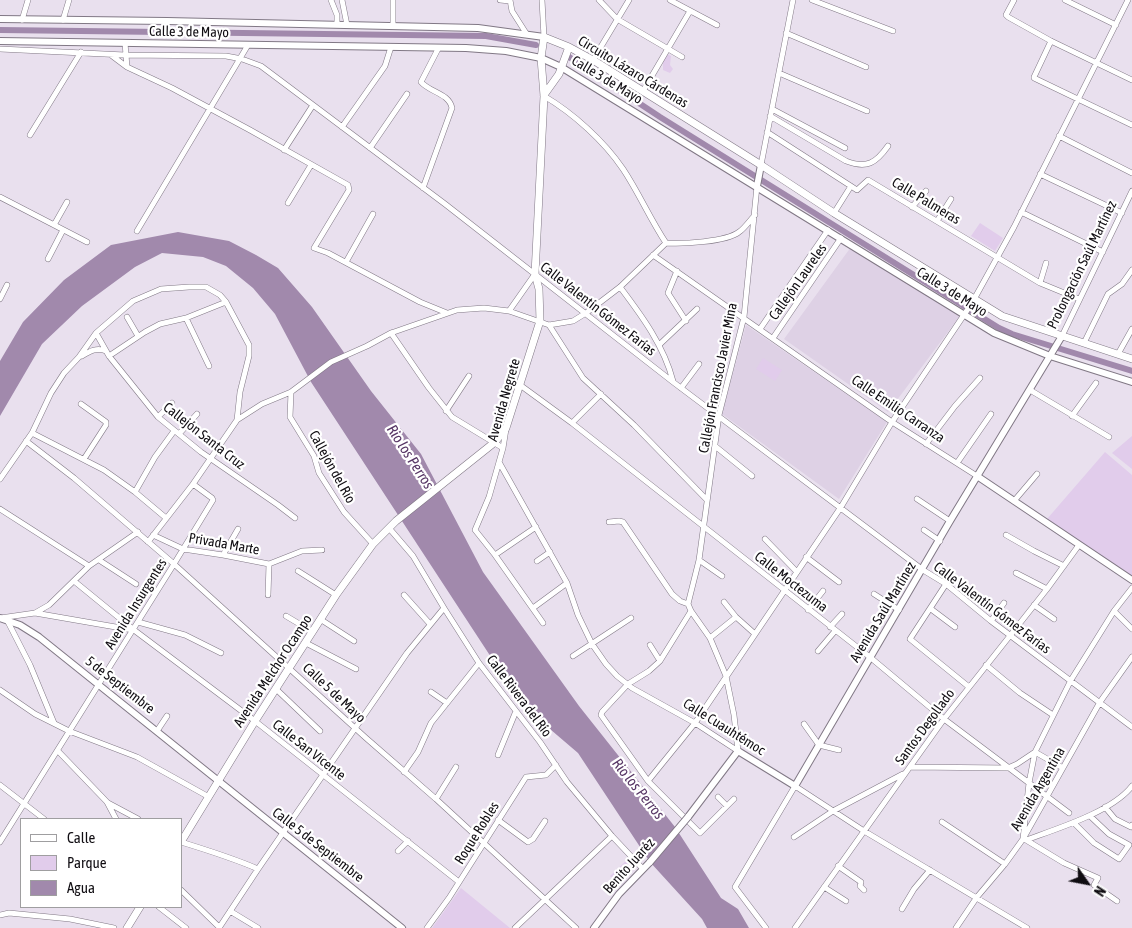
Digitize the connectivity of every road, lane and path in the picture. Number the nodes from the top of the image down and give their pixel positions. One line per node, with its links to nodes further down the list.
1 (28, 0): 20 (street)
2 (68, 0): 21 (street)
3 (331, 0): 22 (street)
4 (342, 0): 23 (street)
5 (393, 0): 26 (street)
6 (500, 0): 7 (street)
7 (510, 0): 29 (street)
8 (542, 0): 30 (street)
9 (599, 0): 18 (street)
10 (629, 0): 18 (street)
11 (670, 0): 17 (street)
12 (792, 0): 28 (street)
13 (812, 0): 27 (street)
14 (1014, 0): 32 (street)
15 (1065, 0): 25 (street)
16 (1128, 0): 25 (street)
17 (690, 11): 24 (street); 39 (street)
18 (617, 19): 39 (street); 46 (street)
19 (0, 20): 20 (street, Circuito Lázaro Cárdenas)
20 (22, 20): 21 (street, Circuito Lázaro Cárdenas)
21 (63, 20): 22 (street, Circuito Lázaro Cárdenas)
22 (337, 24): 23 (street, Circuito Lázaro Cárdenas)
23 (347, 25): 26 (street, Circuito Lázaro Cárdenas)
24 (717, 25)
25 (1116, 25): 47 (street)
26 (393, 26): 29 (street, Circuito Lázaro Cárdenas)
27 (893, 31)
28 (786, 33): 50 (street); 51 (street)
29 (526, 34): 30 (street, Circuito Lázaro Cárdenas)
30 (544, 37): 36 (main road, Circuito Lázaro Cárdenas); 45 (main road, Avenida Negrete)
31 (0, 41): 33 (street, Calle 3 de Mayo)
32 (1052, 41): 47 (street); 56 (street)
33 (125, 43): 34 (street, Calle 3 de Mayo); 42 (street)
34 (248, 45): 35 (street, Calle 3 de Mayo); 44 (street)
35 (391, 47): 38 (street, Calle 3 de Mayo); 63 (street)
36 (570, 47): 46 (main road, Circuito Lázaro Cárdenas); 49 (main road)
37 (0, 49): 40 (street, Calle Valentín Gómez Farías)
38 (438, 49): 45 (street, Calle 3 de Mayo); 77 (street)
39 (668, 50): 43 (street); 53 (street)
40 (81, 52): 41 (street, Calle Valentín Gómez Farías); 65 (street)
41 (109, 54): 42 (street, Calle Valentín Gómez Farías); 48 (street)
42 (126, 55): 44 (street, Calle Valentín Gómez Farías); 48 (street)
43 (682, 57)
44 (242, 58): 57 (street, Calle Valentín Gómez Farías); 58 (street)
45 (541, 58): 49 (street, Calle 3 de Mayo); 55 (main road, Avenida Negrete)
46 (593, 60): 53 (main road, Circuito Lázaro Cárdenas)
47 (1097, 63): 52 (street); 56 (street)
48 (127, 67): 58 (street)
49 (561, 67): 55 (main road); 75 (street, Calle 3 de Mayo)
50 (866, 67)
51 (779, 73): 59 (street); 60 (street)
52 (1132, 80)
53 (643, 91): 72 (main road, Circuito Lázaro Cárdenas)
54 (407, 94): 68 (street)
55 (544, 96): 97 (street); 106 (main road, Avenida Negrete)
56 (1078, 99): 62 (street); 66 (street)
57 (313, 105): 63 (street, Calle Valentín Gómez Farías); 70 (street)
58 (210, 109): 70 (street); 94 (street)
59 (772, 109): 61 (street); 69 (street)
60 (867, 111)
61 (770, 116): 64 (street); 67 (street)
62 (1132, 126)
63 (342, 127): 68 (street, Calle Valentín Gómez Farías)
64 (767, 132): 72 (street); 76 (street)
65 (30, 135)
66 (1059, 136): 73 (street); 74 (street)
67 (888, 146)
68 (370, 148): 77 (street, Calle Valentín Gómez Farías)
69 (845, 148)
70 (284, 150): 71 (street)
71 (311, 165): 83 (street); 102 (street)
72 (761, 169): 75 (street); 86 (main road, Circuito Lázaro Cárdenas)
73 (1132, 173)
74 (1040, 174): 85 (street); 87 (street)
75 (757, 184): 89 (street, Callejón Francisco Javier Mina); 93 (street, Calle 3 de Mayo)
76 (851, 186): 84 (street, Calle Palmeras); 86 (street)
77 (423, 188): 106 (street, Calle Valentín Gómez Farías)
78 (926, 191): 84 (street)
79 (1132, 191): 87 (street, Prolongación Saúl Martínez)
80 (0, 197): 91 (street)
81 (951, 199): 90 (street)
82 (67, 202): 91 (street)
83 (288, 202)
84 (912, 207): 90 (street, Calle Palmeras)
85 (1021, 212): 98 (street); 100 (street)
86 (834, 213): 112 (main road, Circuito Lázaro Cárdenas)
87 (1122, 213): 98 (street, Prolongación Saúl Martínez)
88 (373, 214): 102 (street)
89 (755, 214): 97 (street); 120 (street, Callejón Francisco Javier Mina)
90 (937, 221): 100 (street, Calle Palmeras)
91 (54, 225): 92 (street)
92 (63, 230): 96 (street); 101 (street)
93 (828, 230): 95 (street, Calle 3 de Mayo); 125 (street)
94 (137, 231)
95 (841, 238): 118 (street, Calle 3 de Mayo); 131 (street, Callejón Laureles)
96 (87, 242)
97 (666, 243): 99 (street)
98 (1103, 252): 111 (street, Prolongación Saúl Martínez)
99 (653, 255): 105 (street, Calle Emilio Carranza); 109 (street)
100 (996, 257): 107 (street, Calle Palmeras); 112 (street)
101 (48, 258)
102 (346, 262): 116 (street)
103 (1046, 263): 107 (street)
104 (1132, 270): 132 (street)
105 (677, 271): 120 (street, Calle Emilio Carranza); 123 (street)
106 (535, 274): 115 (street); 117 (street, Calle Valentín Gómez Farías); 122 (main road, Avenida Negrete)
107 (1040, 283): 111 (street, Calle Palmeras)
108 (7, 285): 110 (street)
109 (620, 287): 117 (street); 133 (street)
110 (0, 299)
111 (1080, 299): 130 (street, Prolongación Saúl Martínez)
112 (973, 301): 118 (street); 130 (main road, Circuito Lázaro Cárdenas)
113 (226, 302): 121 (street); 127 (street); 159 (street)
114 (697, 309): 123 (street)
115 (509, 311): 116 (street); 122 (street)
116 (448, 313): 128 (street)
117 (586, 313): 124 (street); 143 (street, Calle Valentín Gómez Farías)
118 (966, 313): 134 (street, Calle 3 de Mayo); 160 (street)
119 (127, 317): 129 (street)
120 (744, 317): 125 (street, Calle Emilio Carranza); 156 (street, Callejón Francisco Javier Mina)
121 (186, 318): 129 (street); 140 (street)
122 (540, 321): 124 (street); 146 (main road, Avenida Negrete)
123 (686, 321): 133 (street)
124 (549, 324): 150 (street)
125 (760, 329): 131 (street, Calle Emilio Carranza)
126 (1132, 329): 136 (street)
127 (96, 333): 135 (street, Callejón Santa Cruz); 137 (street)
128 (391, 333): 149 (street); 153 (street)
129 (138, 336): 135 (street)
130 (1062, 336): 132 (main road, Circuito Lázaro Cárdenas); 134 (street, Prolongación Saúl Martínez)
131 (773, 338): 160 (street, Calle Emilio Carranza)
132 (1084, 343): 136 (main road, Circuito Lázaro Cárdenas)
133 (659, 345): 143 (street)
134 (1052, 353): 144 (street, Calle 3 de Mayo); 148 (street, Avenida Saúl Martínez)
135 (107, 354): 137 (street); 158 (street, Callejón Santa Cruz)
136 (1118, 354): 138 (main road, Circuito Lázaro Cárdenas)
137 (80, 357): 164 (street)
138 (1132, 359)
139 (699, 364): 147 (street)
140 (209, 366)
141 (469, 376): 153 (street)
142 (980, 378): 168 (street)
143 (673, 382): 147 (street, Calle Valentín Gómez Farías)
144 (1132, 382)
145 (1096, 383): 157 (street)
146 (520, 386): 161 (street, Calle Moctezuma); 162 (main road, Avenida Negrete)
147 (681, 388): 156 (street, Calle Valentín Gómez Farías)
148 (1030, 390): 157 (street); 177 (street, Avenida Saúl Martínez)
149 (291, 392): 159 (street); 201 (street, Callejón del Río)
150 (601, 394): 161 (street); 182 (street)
151 (172, 403): 158 (street)
152 (81, 404): 171 (street)
153 (446, 410): 167 (street)
154 (197, 414): 163 (street)
155 (991, 414): 174 (street)
156 (719, 415): 169 (street, Callejón Francisco Javier Mina); 184 (street, Calle Valentín Gómez Farías)
157 (1072, 416): 165 (street)
158 (158, 417): 163 (street, Callejón Santa Cruz)
159 (237, 420): 172 (street)
160 (892, 422): 168 (street, Calle Emilio Carranza); 184 (street)
161 (572, 423): 192 (street, Calle Moctezuma)
162 (506, 428): 167 (main road, Avenida Melchor Ocampo); 170 (street, Avenida Negrete)
163 (176, 432): 172 (street, Callejón Santa Cruz); 180 (street)
164 (32, 433): 166 (street); 171 (street)
165 (1109, 438)
166 (26, 441): 178 (street); 195 (street, Calle 5 de Mayo)
167 (495, 442): 170 (street); 190 (main road, Avenida Melchor Ocampo)
168 (926, 444): 174 (street, Calle Emilio Carranza)
169 (715, 446): 176 (street); 182 (street, Callejón Francisco Javier Mina)
170 (503, 448): 173 (street, Avenida Negrete)
171 (84, 459): 180 (street)
172 (212, 460): 179 (street); 187 (street, Callejón Santa Cruz)
173 (499, 462): 191 (street, Calle Cuauhtémoc); 207 (street, Avenida Negrete)
174 (957, 463): 177 (street, Calle Emilio Carranza)
175 (1037, 474): 183 (street)
176 (752, 476)
177 (977, 476): 183 (street, Calle Emilio Carranza); 188 (street, Avenida Saúl Martínez)
178 (0, 480)
179 (193, 484): 186 (street); 203 (street, Avenida Insurgentes)
180 (135, 492): 186 (street)
181 (917, 499): 188 (street)
182 (707, 500): 192 (street, Callejón Francisco Javier Mina)
183 (1014, 501): 202 (street, Calle Emilio Carranza)
184 (841, 507): 208 (street); 216 (street, Calle Valentín Gómez Farías)
185 (0, 509): 214 (street)
186 (166, 518): 197 (street)
187 (295, 518)
188 (950, 521): 199 (street, Avenida Saúl Martínez)
189 (609, 522): 237 (street)
190 (389, 528): 201 (main road, Avenida Melchor Ocampo); 239 (street, Calle Rivera del Río)
191 (536, 528): 205 (street, Calle Cuauhtémoc); 207 (street)
192 (704, 528): 210 (street, Callejón Francisco Javier Mina); 229 (street, Calle Moctezuma)
193 (238, 529): 206 (street)
194 (924, 530): 199 (street)
195 (138, 532): 200 (street, Calle 5 de Mayo); 209 (street)
196 (1006, 535): 215 (street)
197 (153, 536): 200 (street); 203 (street, Privada Marte)
198 (765, 540): 218 (street)
199 (940, 541): 216 (street, Avenida Saúl Martínez)
200 (148, 542): 212 (street, Calle 5 de Mayo)
201 (373, 544): 232 (main road, Avenida Melchor Ocampo)
202 (1079, 545): 215 (street, Santos Degollado); 221 (street, Calle Emilio Carranza)
203 (183, 549): 206 (street, Privada Marte); 212 (street, Avenida Insurgentes)
204 (322, 550): 213 (street, Privada Marte)
205 (550, 552): 211 (street); 224 (street, Calle Cuauhtémoc)
206 (224, 555): 213 (street, Privada Marte)
207 (495, 555): 240 (street)
208 (806, 557): 218 (street); 223 (street)
209 (99, 560): 214 (street); 225 (street)
210 (699, 560): 220 (street); 237 (street, Callejón Francisco Javier Mina)
211 (537, 561)
212 (174, 564): 256 (street, Avenida Insurgentes); 279 (street, Calle 5 de Mayo)
213 (270, 564): 234 (street)
214 (89, 566): 222 (street)
215 (1064, 566): 228 (street, Santos Degollado)
216 (923, 570): 226 (street, Calle Valentín Gómez Farías); 243 (street, Avenida Saúl Martínez)
217 (298, 571): 232 (street)
218 (796, 571): 229 (street)
219 (1016, 573): 228 (street)
220 (722, 576)
221 (1132, 580)
222 (74, 581): 246 (street); 262 (street, Calle San Vicente)
223 (839, 582)
224 (568, 583): 240 (street); 269 (street, Calle Cuauhtémoc)
225 (136, 584)
226 (946, 584): 241 (street); 255 (street, Calle Valentín Gómez Farías)
227 (1132, 588): 244 (street)
228 (1047, 589): 238 (street, Santos Degollado)
229 (784, 590): 242 (street, Calle Moctezuma); 264 (street)
230 (823, 591): 242 (street)
231 (874, 594): 243 (street)
232 (336, 595): 253 (main road, Avenida Melchor Ocampo)
233 (404, 595): 258 (street)
234 (268, 596)
235 (724, 602): 249 (street)
236 (1004, 603): 255 (street)
237 (688, 604): 245 (street)
238 (1034, 605): 254 (street); 265 (street, Santos Degollado)
239 (444, 608): 258 (street); 277 (street, Calle Rivera del Río)
240 (533, 608): 257 (street)
241 (932, 609): 259 (street); 285 (street)
242 (808, 610): 260 (street, Calle Moctezuma)
243 (899, 610): 275 (street, Avenida Saúl Martínez)
244 (1114, 611): 261 (street); 282 (street)
245 (691, 612): 266 (street); 276 (street)
246 (35, 613): 250 (street); 262 (street)
247 (842, 614): 260 (street)
248 (286, 616): 263 (street)
249 (736, 617): 264 (street); 266 (street)
250 (0, 618): 252 (street, 5 de Septiembre)
251 (631, 618): 269 (street)
252 (7, 620): 284 (street, 5 de Septiembre); 296 (street)
253 (320, 620): 263 (main road, Avenida Melchor Ocampo); 267 (street)
254 (1054, 620)
255 (991, 621): 265 (street, Calle Valentín Gómez Farías)
256 (138, 622): 262 (street, Avenida Insurgentes); 272 (street)
257 (542, 623)
258 (430, 624): 300 (street)
259 (954, 627)
260 (833, 629): 271 (street); 275 (street, Calle Moctezuma)
261 (1132, 629)
262 (134, 630): 284 (street, Avenida Insurgentes); 295 (street, Calle San Vicente)
263 (312, 632): 268 (main road, Avenida Melchor Ocampo)
264 (755, 634): 281 (street)
265 (1010, 635): 278 (street, Santos Degollado); 282 (street, Calle Valentín Gómez Farías)
266 (710, 638): 281 (street)
267 (354, 641)
268 (306, 644): 279 (main road, Avenida Melchor Ocampo); 280 (street)
269 (592, 644): 273 (street); 283 (street, Calle Cuauhtémoc)
270 (650, 646): 276 (street)
271 (818, 651)
272 (221, 653)
273 (573, 656)
274 (1132, 657): 289 (street, Avenida Argentina)
275 (870, 658): 294 (street, Calle Moctezuma); 304 (street, Avenida Saúl Martínez)
276 (660, 661): 283 (street)
277 (480, 663): 290 (street); 291 (street, Calle Rivera del Río)
278 (986, 665): 285 (street, Santos Degollado); 293 (street)
279 (290, 668): 286 (main road, Avenida Melchor Ocampo); 300 (street, Calle 5 de Mayo)
280 (356, 669)
281 (726, 676): 297 (street); 307 (street)
282 (1071, 680): 289 (street, Calle Valentín Gómez Farías); 293 (street)
283 (628, 684): 297 (street, Calle Cuauhtémoc); 319 (street)
284 (98, 685): 301 (street, Avenida Insurgentes); 302 (street, 5 de Septiembre)
285 (969, 687): 294 (street, Santos Degollado)
286 (276, 689): 295 (main road, Avenida Melchor Ocampo); 303 (street)
287 (0, 690): 296 (street)
288 (431, 692): 290 (street)
289 (1100, 702): 299 (street, Calle Valentín Gómez Farías); 314 (street, Avenida Argentina)
290 (447, 703): 315 (street)
291 (516, 711): 309 (street); 310 (street, Calle Rivera del Río)
292 (167, 716): 302 (street)
293 (1053, 716): 308 (street)
294 (944, 719): 312 (street, Santos Degollado); 313 (street, Calle Moctezuma)
295 (255, 721): 317 (street, Calle San Vicente); 318 (main road, Avenida Melchor Ocampo)
296 (54, 723): 301 (street)
297 (695, 723): 307 (street, Calle Cuauhtémoc); 319 (street)
298 (804, 724): 304 (street)
299 (1132, 727)
300 (356, 729): 315 (street, Calle 5 de Mayo); 317 (street)
301 (69, 731): 305 (street, Avenida Insurgentes); 325 (street)
302 (157, 731): 318 (street, 5 de Septiembre)
303 (320, 731)
304 (819, 744): 306 (street); 322 (street, Avenida Saúl Martínez)
305 (58, 750): 330 (street); 331 (street, Avenida Insurgentes)
306 (839, 750)
307 (738, 751): 322 (street, Calle Cuauhtémoc); 336 (street, Benito Juaréz)
308 (1035, 752): 313 (street); 314 (street); 320 (street)
309 (498, 755)
310 (556, 765): 341 (street, Roque Robles); 348 (street, Calle Rivera del Río)
311 (456, 767): 328 (street)
312 (910, 767): 313 (street); 316 (street, Santos Degollado)
313 (1008, 768): 320 (street, Calle Moctezuma)
314 (1063, 768): 327 (street, Avenida Argentina)
315 (404, 772): 328 (street, Calle 5 de Mayo)
316 (906, 772): 334 (street); 346 (street, Santos Degollado)
317 (324, 775): 347 (street); 354 (street, Calle San Vicente)
318 (219, 781): 325 (main road, Avenida Melchor Ocampo); 347 (street, Calle 5 de Septiembre)
319 (648, 781): 336 (street)
320 (1029, 783): 327 (street, Calle Moctezuma); 351 (street)
321 (0, 785): 331 (street)
322 (795, 786): 334 (street, Calle Cuauhtémoc); 385 (street, Avenida Saúl Martínez)
323 (1132, 786): 324 (street)
324 (1130, 794): 333 (street)
325 (209, 797): 350 (main road, Avenida Melchor Ocampo)
326 (718, 797): 332 (street)
327 (1047, 797): 335 (street, Calle Moctezuma); 351 (street, Avenida Argentina)
328 (436, 799): 355 (street, Calle 5 de Mayo)
329 (734, 799): 332 (street)
330 (107, 802): 339 (street); 340 (street)
331 (23, 804): 338 (street); 352 (street, Avenida Insurgentes)
332 (727, 806): 336 (street)
333 (1104, 807): 337 (street); 345 (street)
334 (833, 811): 346 (street, Calle Cuauhtémoc); 349 (street)
335 (1069, 813)
336 (685, 816): 360 (street, Benito Juaréz, bridge)
337 (1090, 816): 344 (street); 344 (street)
338 (43, 818)
339 (115, 818)
340 (136, 818)
341 (498, 820): 342 (street); 355 (street, Roque Robles)
342 (545, 821)
343 (942, 822): 357 (street)
344 (1074, 823): 351 (street)
345 (1132, 824)
346 (864, 831): 358 (street, Santos Degollado); 361 (street, Calle Cuauhtémoc)
347 (283, 833): 359 (street); 380 (street, Calle 5 de Septiembre)
348 (612, 836): 360 (street, Calle Rivera del Río); 367 (street)
349 (794, 837)
350 (182, 840)
351 (1024, 840): 357 (street, Avenida Argentina); 369 (street)
352 (0, 842)
353 (182, 842): 359 (street)
354 (408, 842): 356 (street); 362 (street, Calle San Vicente)
355 (484, 845): 362 (street, Roque Robles); 367 (street, Calle 5 de Mayo)
356 (398, 851)
357 (1005, 864): 366 (street, Avenida Argentina)
358 (838, 866): 363 (street, Santos Degollado); 364 (street)
359 (258, 869): 373 (street)
360 (643, 869): 384 (street, Benito Juaréz)
361 (930, 870): 366 (street, Calle Cuauhtémoc); 372 (street)
362 (459, 882): 381 (street, Roque Robles)
363 (824, 887): 368 (street); 386 (street, Santos Degollado)
364 (864, 890)
365 (182, 891): 378 (street)
366 (977, 897): 387 (street, Avenida Argentina); 388 (street, Calle Cuauhtémoc)
367 (544, 898): 382 (street); 383 (street, Calle 5 de Mayo)
368 (846, 901)
369 (1117, 901)
370 (139, 908): 376 (main road)
371 (160, 908): 377 (street)
372 (902, 909)
373 (230, 911): 378 (street); 379 (street)
374 (0, 915): 375 (street)
375 (114, 928)
376 (127, 928)
377 (186, 928)
378 (219, 928)
379 (258, 928)
380 (402, 928)
381 (427, 928)
382 (515, 928)
383 (576, 928)
384 (594, 928)
385 (766, 928)
386 (795, 928)
387 (956, 928)
388 (1027, 928)

